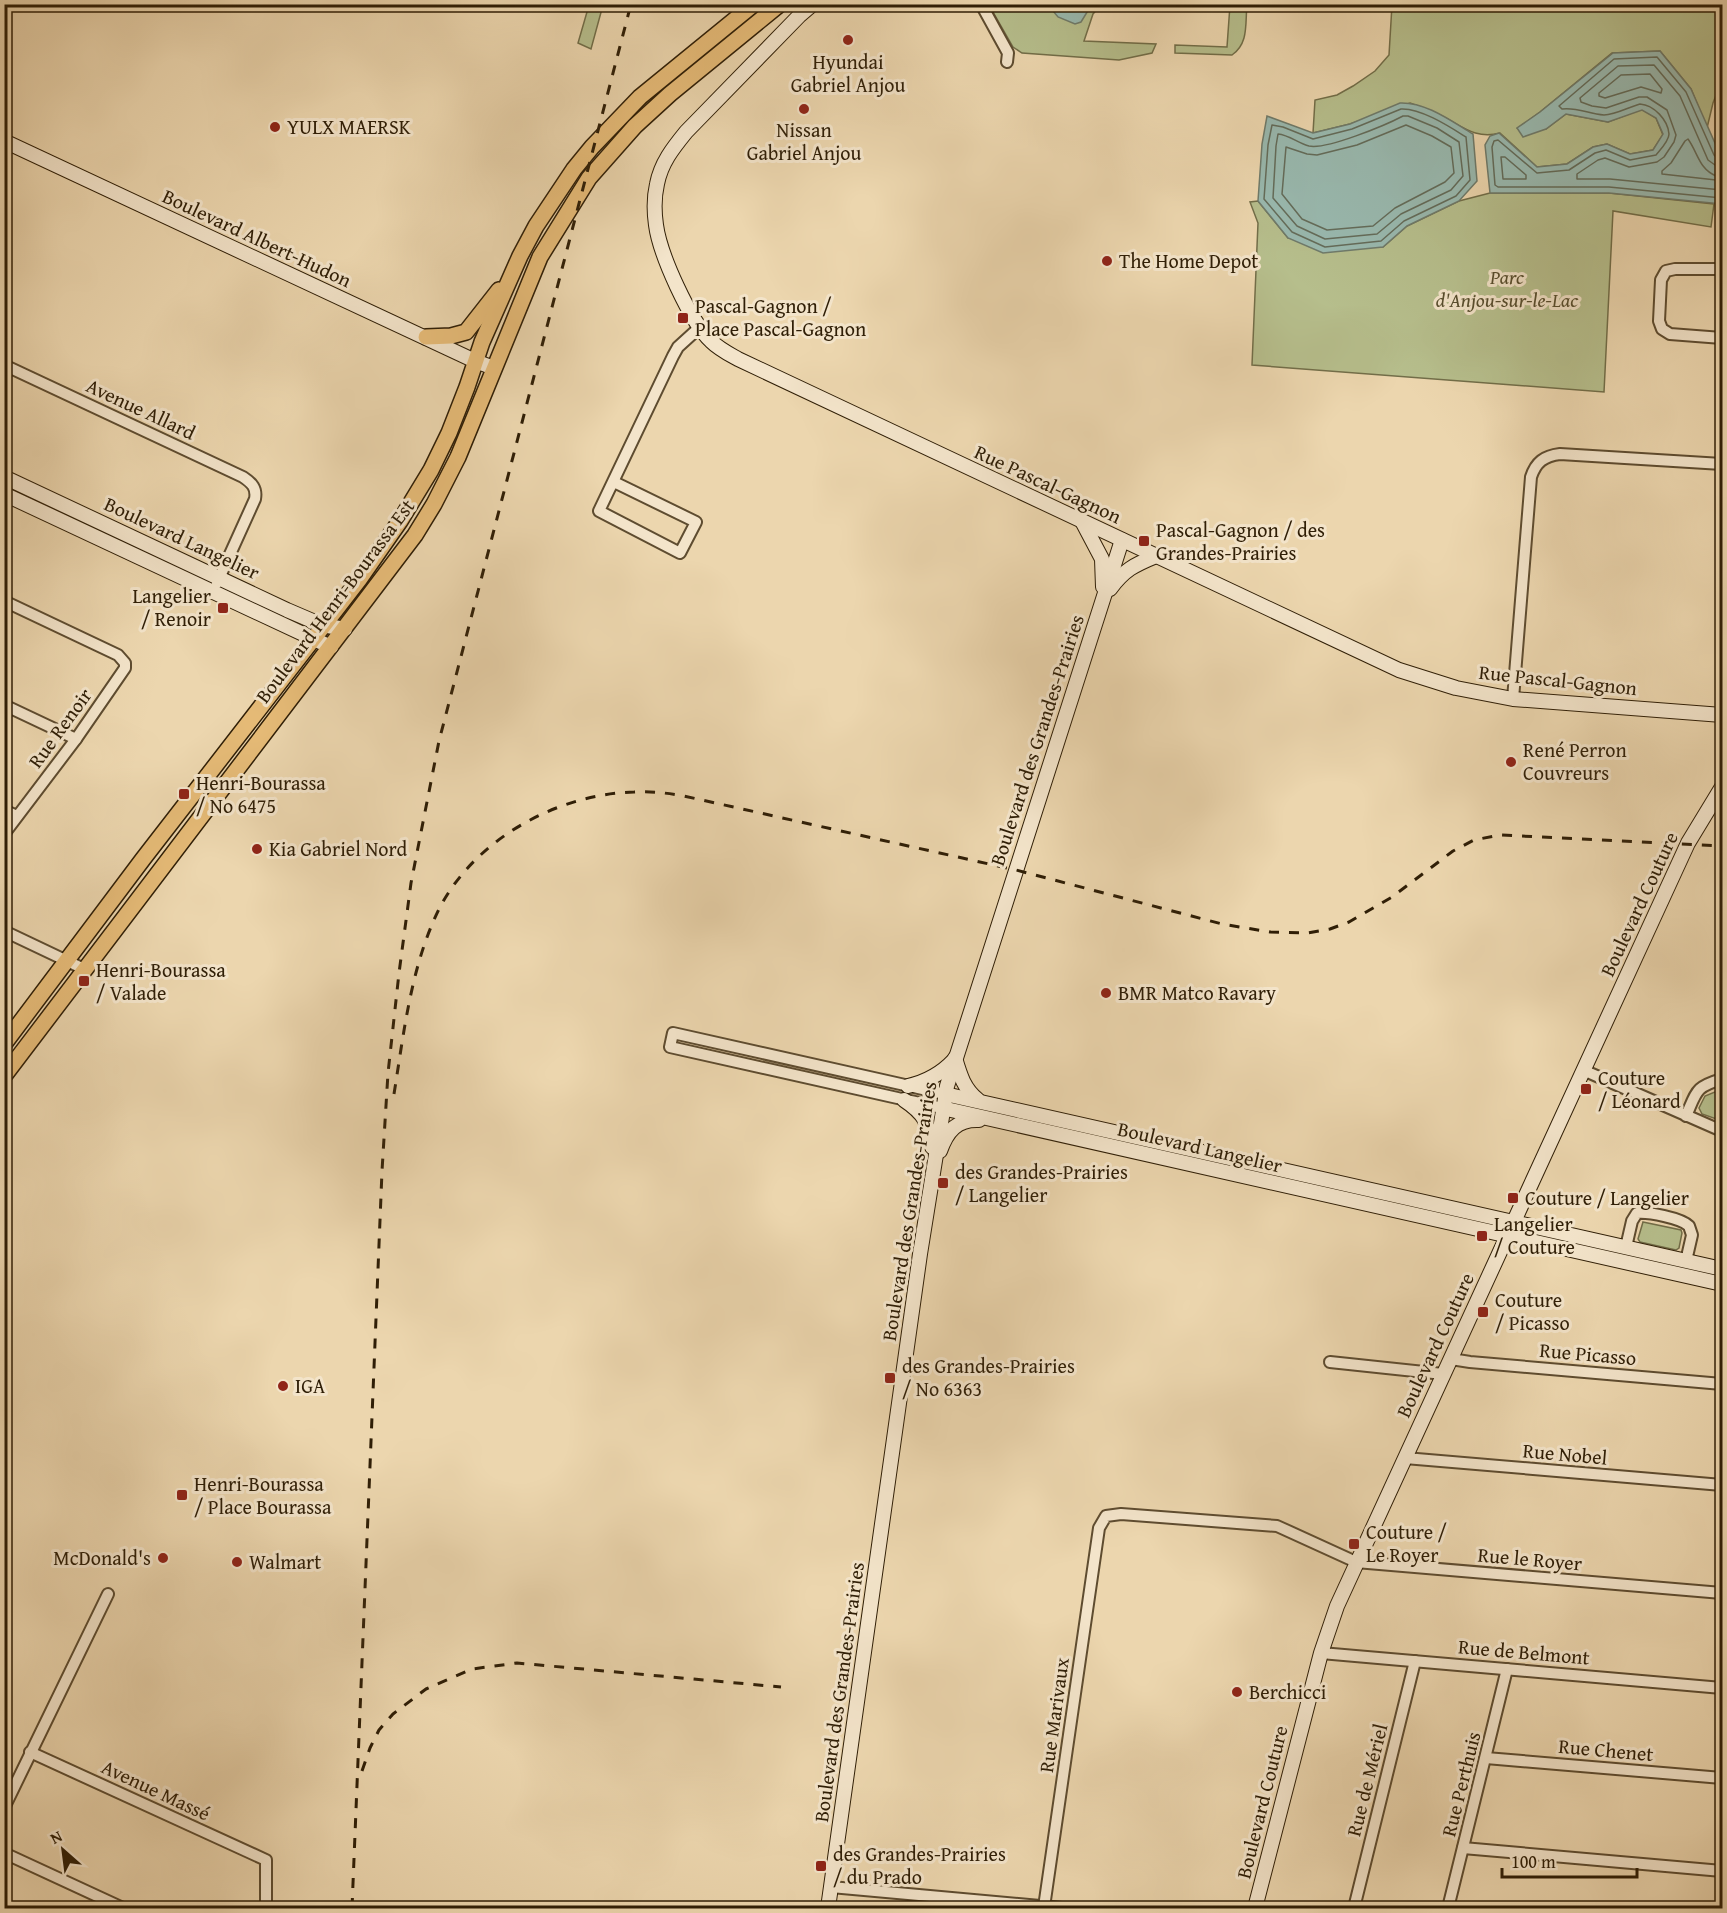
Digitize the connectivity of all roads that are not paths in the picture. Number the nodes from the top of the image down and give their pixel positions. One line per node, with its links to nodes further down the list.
1 (754, 4): 8 (main road, Boulevard Henri-Bourassa Est)
2 (780, 4): 14 (main road, Boulevard Henri-Bourassa Est)
3 (813, 4): 9 (main road, Rue Pascal-Gagnon)
4 (981, 4): 5 (street)
5 (1007, 62)
6 (4, 141): 10 (main road, Boulevard Albert-Hudon)
7 (1722, 269): 11 (street)
8 (507, 282): 10 (main road); 12 (main road, Boulevard Henri-Bourassa Est)
9 (700, 327): 17 (street); 19 (main road, Rue Pascal-Gagnon)
10 (426, 337): 12 (main road, Boulevard Albert-Hudon)
11 (1722, 338)
12 (475, 361): 14 (main road, Boulevard Albert-Hudon); 26 (main road, Boulevard Henri-Bourassa Est)
13 (4, 365): 22 (street, Avenue Allard)
14 (494, 368): 27 (main road, Boulevard Henri-Bourassa Est)
15 (1722, 464): 30 (street)
16 (4, 477): 22 (main road, Boulevard Langelier)
17 (614, 482): 17 (street)
18 (4, 495): 23 (main road, Boulevard Langelier)
19 (1083, 523): 20 (main road, Rue Pascal-Gagnon); 24 (main road)
20 (1122, 540): 21 (main road, Rue Pascal-Gagnon); 24 (main road, Boulevard des Grandes-Prairies)
21 (1156, 556): 24 (main road); 30 (main road, Rue Pascal-Gagnon)
22 (220, 578): 23 (street); 26 (main road, Boulevard Langelier)
23 (213, 592): 28 (main road, Boulevard Langelier)
24 (1103, 598): 42 (main road, Boulevard des Grandes-Prairies)
25 (4, 601): 33 (street, Rue Renoir)
26 (322, 625): 27 (main road, Boulevard Langelier); 28 (main road, Boulevard Henri-Bourassa Est)
27 (345, 629): 29 (main road, Boulevard Henri-Bourassa Est)
28 (311, 638): 29 (main road, Boulevard Langelier); 39 (main road, Boulevard Henri-Bourassa Est)
29 (331, 647): 40 (main road, Boulevard Henri-Bourassa Est)
30 (1513, 699): 32 (main road, Rue Pascal-Gagnon)
31 (4, 705): 33 (street)
32 (1722, 715)
33 (76, 738): 36 (street, Rue Renoir)
34 (1722, 788): 43 (main road, Boulevard Couture)
35 (4, 810): 36 (street)
36 (17, 816): 37 (street, Rue Renoir)
37 (4, 834)
38 (4, 931): 39 (street)
39 (66, 961): 40 (street); 41 (main road, Boulevard Henri-Bourassa Est)
40 (84, 969): 44 (main road, Boulevard Henri-Bourassa Est)
41 (4, 1044)
42 (956, 1058): 46 (main road); 47 (main road, Boulevard des Grandes-Prairies); 49 (main road)
43 (1583, 1070): 51 (street); 55 (main road, Boulevard Couture)
44 (4, 1076)
45 (1722, 1079): 51 (street)
46 (908, 1086): 47 (street, Boulevard Langelier); 48 (street, Boulevard Langelier)
47 (945, 1094): 49 (main road, Boulevard Langelier); 50 (main road, Boulevard des Grandes-Prairies)
48 (904, 1100): 50 (street, Boulevard Langelier); 54 (main road)
49 (981, 1102): 55 (main road, Boulevard Langelier)
50 (942, 1108): 52 (main road, Boulevard Langelier); 54 (main road, Boulevard des Grandes-Prairies)
51 (1686, 1116): 53 (street)
52 (996, 1120): 54 (main road); 56 (main road, Boulevard Langelier)
53 (1722, 1131)
54 (933, 1167): 82 (main road, Boulevard des Grandes-Prairies)
55 (1513, 1222): 56 (main road, Boulevard Couture); 57 (main road, Boulevard Langelier)
56 (1507, 1236): 60 (main road, Boulevard Langelier); 61 (main road, Boulevard Couture)
57 (1626, 1247): 58 (main road, Boulevard Langelier); 58 (street)
58 (1686, 1261): 59 (main road, Boulevard Langelier)
59 (1722, 1269)
60 (1722, 1284)
61 (1451, 1359): 63 (main road, Boulevard Couture); 64 (street, Rue Picasso)
62 (1330, 1362): 63 (street)
63 (1443, 1374): 65 (main road, Boulevard Couture)
64 (1722, 1384)
65 (1405, 1458): 66 (street, Rue Nobel); 68 (main road, Boulevard Couture)
66 (1722, 1485)
67 (1099, 1528): 68 (street, Rue le Royer); 83 (street, Rue Marivaux)
68 (1356, 1562): 69 (street, Rue le Royer); 71 (main road, Boulevard Couture)
69 (1722, 1593)
70 (108, 1594): 75 (street)
71 (1322, 1653): 72 (street, Rue de Belmont); 88 (main road, Boulevard Couture)
72 (1415, 1661): 73 (street, Rue de Belmont); 89 (street, Rue de Mériel)
73 (1508, 1669): 74 (street, Rue de Belmont); 76 (street, Rue Perthuis)
74 (1722, 1688)
75 (30, 1752): 78 (street); 85 (street, Avenue Massé)
76 (1486, 1758): 77 (street, Rue Chenet); 79 (street, Rue Perthuis)
77 (1722, 1778)
78 (4, 1808)
79 (1463, 1848): 81 (street); 90 (street, Rue Perthuis)
80 (4, 1853): 84 (street)
81 (1722, 1871)
82 (831, 1887): 83 (street); 86 (main road, Boulevard des Grandes-Prairies)
83 (1044, 1907): 87 (street)
84 (123, 1908)
85 (266, 1908)
86 (828, 1908)
87 (1062, 1908)
88 (1255, 1908)
89 (1354, 1908)
90 (1448, 1908)

